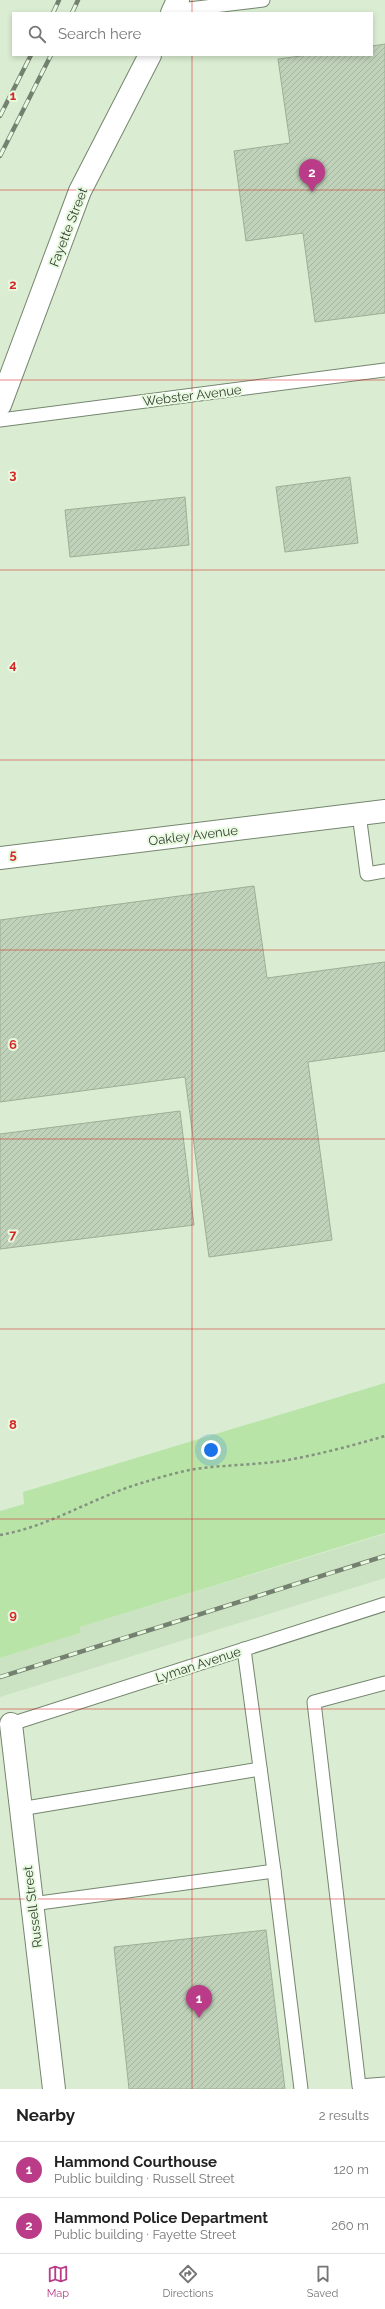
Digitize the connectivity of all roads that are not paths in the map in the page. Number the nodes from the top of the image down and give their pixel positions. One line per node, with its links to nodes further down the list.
1 (263, 0): 2 (lane)
2 (174, 8)
3 (149, 56): 5 (street, Fayette Street)
4 (385, 370): 6 (lane, Webster Avenue)
5 (0, 405)
6 (0, 420)
7 (385, 811): 8 (street, Oakley Avenue)
8 (359, 814): 9 (street, Oakley Avenue); 10 (lane)
9 (0, 858)
10 (385, 871)
11 (385, 1604): 12 (lane, Lyman Avenue)
12 (244, 1649): 14 (lane, Lyman Avenue); 15 (lane)
13 (385, 1683): 19 (lane)
14 (11, 1724): 16 (street, Russell Street)
15 (260, 1769): 16 (lane); 17 (lane)
16 (20, 1809): 18 (street, Russell Street)
17 (274, 1871): 18 (lane); 21 (lane)
18 (32, 1904): 20 (street, Russell Street)
19 (385, 2084)
20 (54, 2089)
21 (301, 2089)

